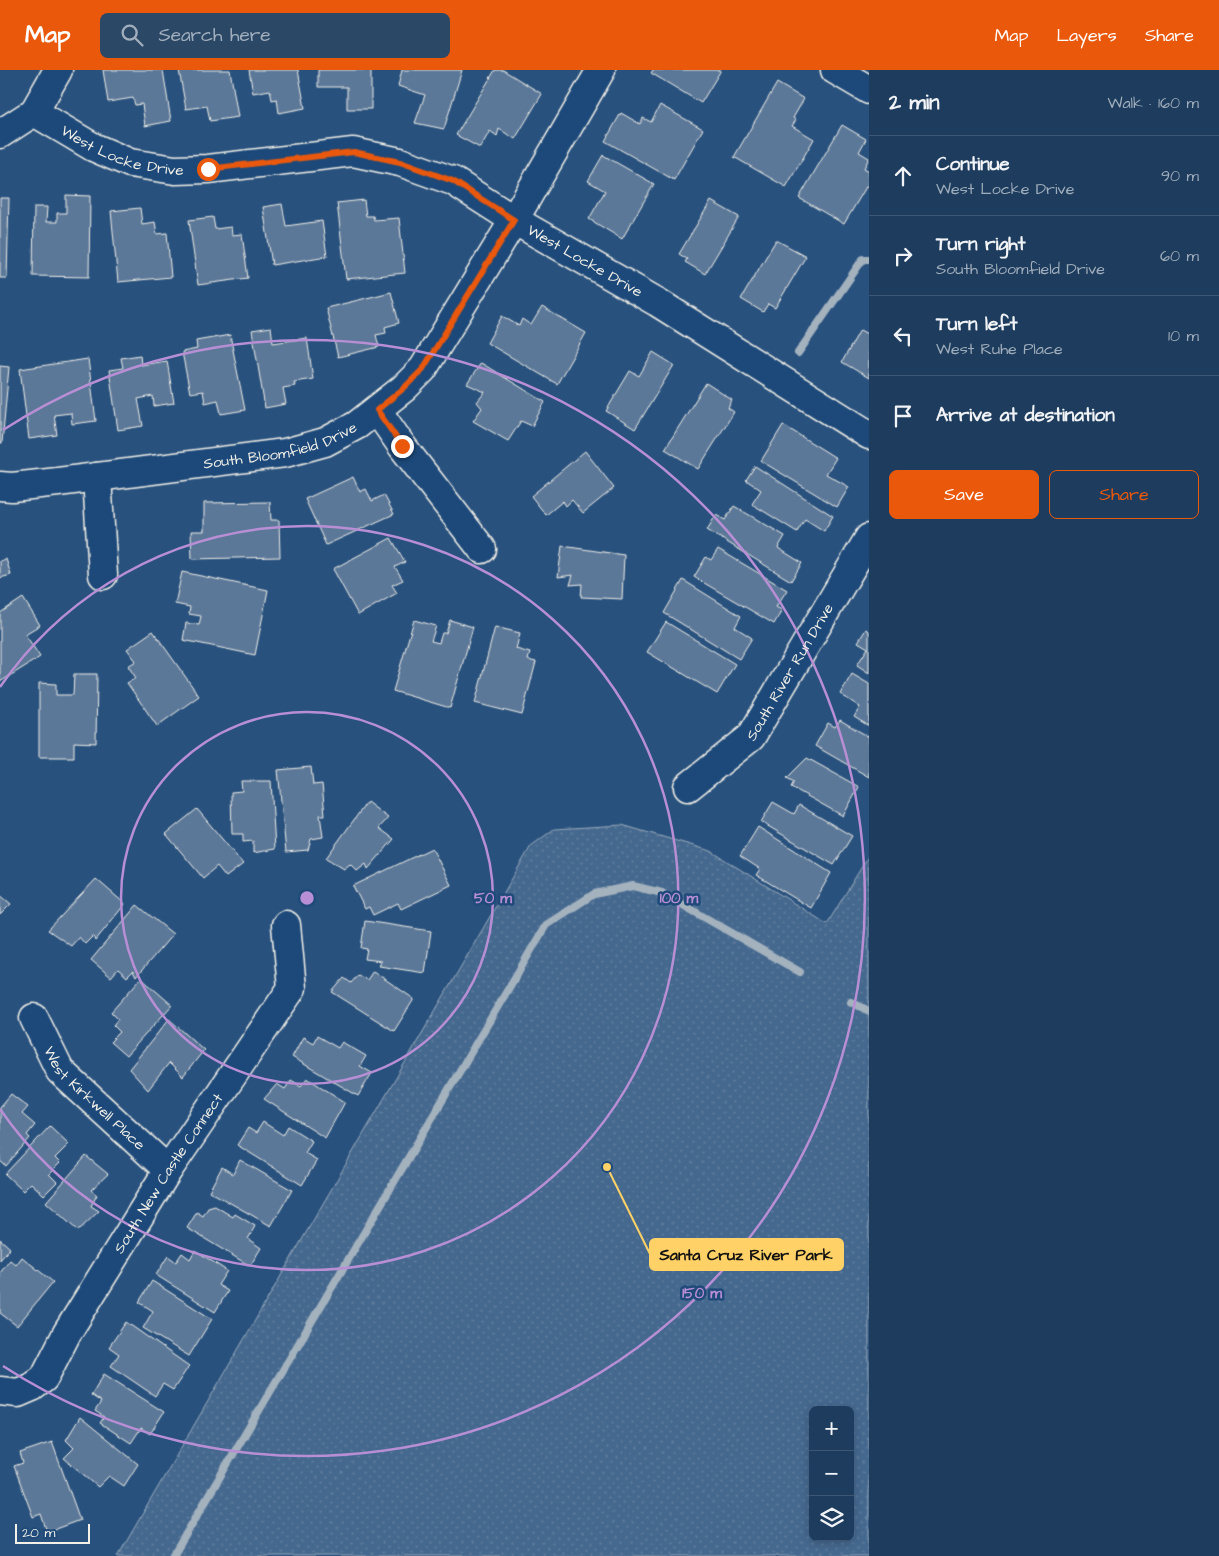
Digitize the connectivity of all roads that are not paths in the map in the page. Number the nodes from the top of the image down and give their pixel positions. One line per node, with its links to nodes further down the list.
1 (58, 70): 5 (street)
2 (601, 70): 7 (street, South Bloomfield Drive)
3 (835, 70): 4 (street)
4 (869, 90)
5 (34, 112): 6 (street); 7 (street, West Locke Drive)
6 (0, 134)
7 (514, 220): 8 (street, South Bloomfield Drive); 9 (street, West Locke Drive)
8 (377, 410): 10 (street, South Bloomfield Drive); 13 (street)
9 (869, 435)
10 (97, 477): 11 (street, South Bloomfield Drive); 14 (street)
11 (0, 486)
12 (869, 538): 15 (street, South River Run Drive)
13 (482, 549)
14 (103, 575)
15 (688, 787)
16 (286, 925): 18 (street, South New Castle Connect)
17 (34, 1018): 18 (street, West Kirkwell Place)
18 (168, 1170): 19 (street, South New Castle Connect)
19 (14, 1397)

